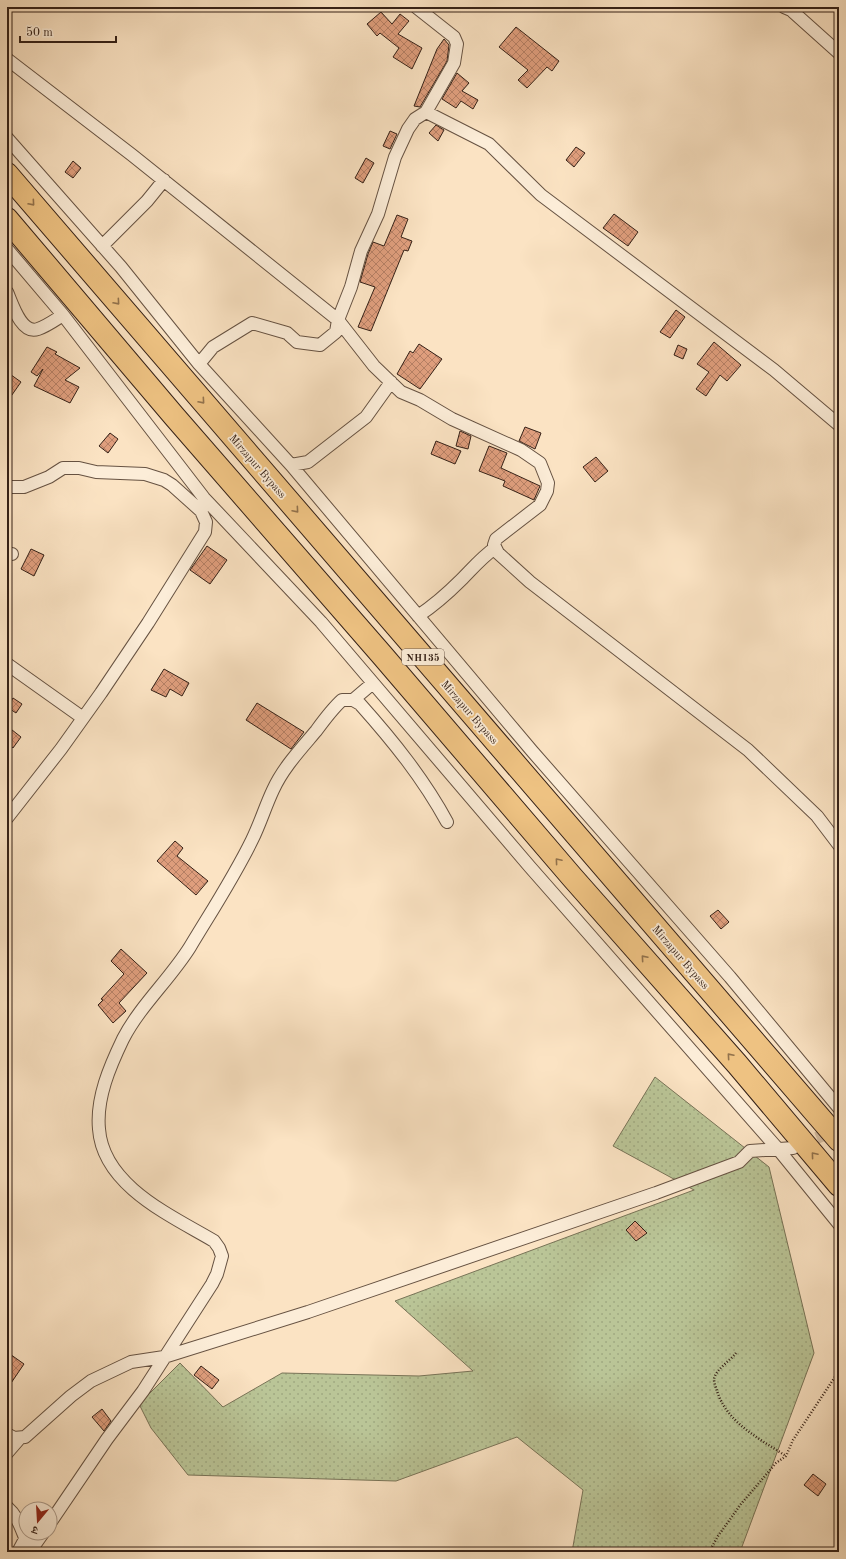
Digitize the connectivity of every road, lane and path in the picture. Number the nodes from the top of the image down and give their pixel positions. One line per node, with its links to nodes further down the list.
1 (416, 7): 5 (street)
2 (784, 7): 3 (street)
3 (839, 53)
4 (7, 59): 8 (street)
5 (426, 112): 14 (street); 17 (street)
6 (7, 138): 10 (street)
7 (7, 174): 30 (highway, Mirzapur Bypass / NH135, one-way to 30)
8 (164, 180): 10 (street); 14 (street)
9 (7, 219): 33 (highway, NH135, one-way to 9)
10 (102, 246): 15 (street)
11 (7, 249): 13 (street)
12 (7, 292): 13 (street)
13 (63, 315): 23 (street)
14 (338, 320): 15 (street); 16 (street)
15 (199, 364): 18 (street)
16 (391, 382): 18 (street); 20 (street)
17 (839, 425)
18 (292, 465): 21 (street)
19 (7, 487): 25 (street)
20 (495, 548): 21 (street); 28 (street)
21 (418, 616): 29 (street)
22 (7, 664): 25 (street)
23 (373, 684): 24 (street); 32 (street)
24 (353, 700): 27 (street); 36 (street)
25 (83, 718): 26 (street)
26 (7, 818)
27 (446, 822)
28 (839, 845)
29 (839, 1108)
30 (839, 1140)
31 (793, 1148): 32 (street)
32 (778, 1149): 34 (street); 36 (street)
33 (839, 1185)
34 (839, 1224)
35 (736, 1353): 41 (path)
36 (164, 1357): 39 (street); 43 (street)
37 (839, 1371): 41 (path)
38 (7, 1434): 39 (street)
39 (20, 1438): 40 (street)
40 (7, 1453)
41 (786, 1456): 50 (path)
42 (7, 1506): 44 (street)
43 (58, 1511)
44 (18, 1520)
45 (24, 1541): 49 (street)
46 (26, 1541): 48 (street)
47 (38, 1541): 48 (street)
48 (31, 1551)
49 (18, 1552)
50 (709, 1552)

